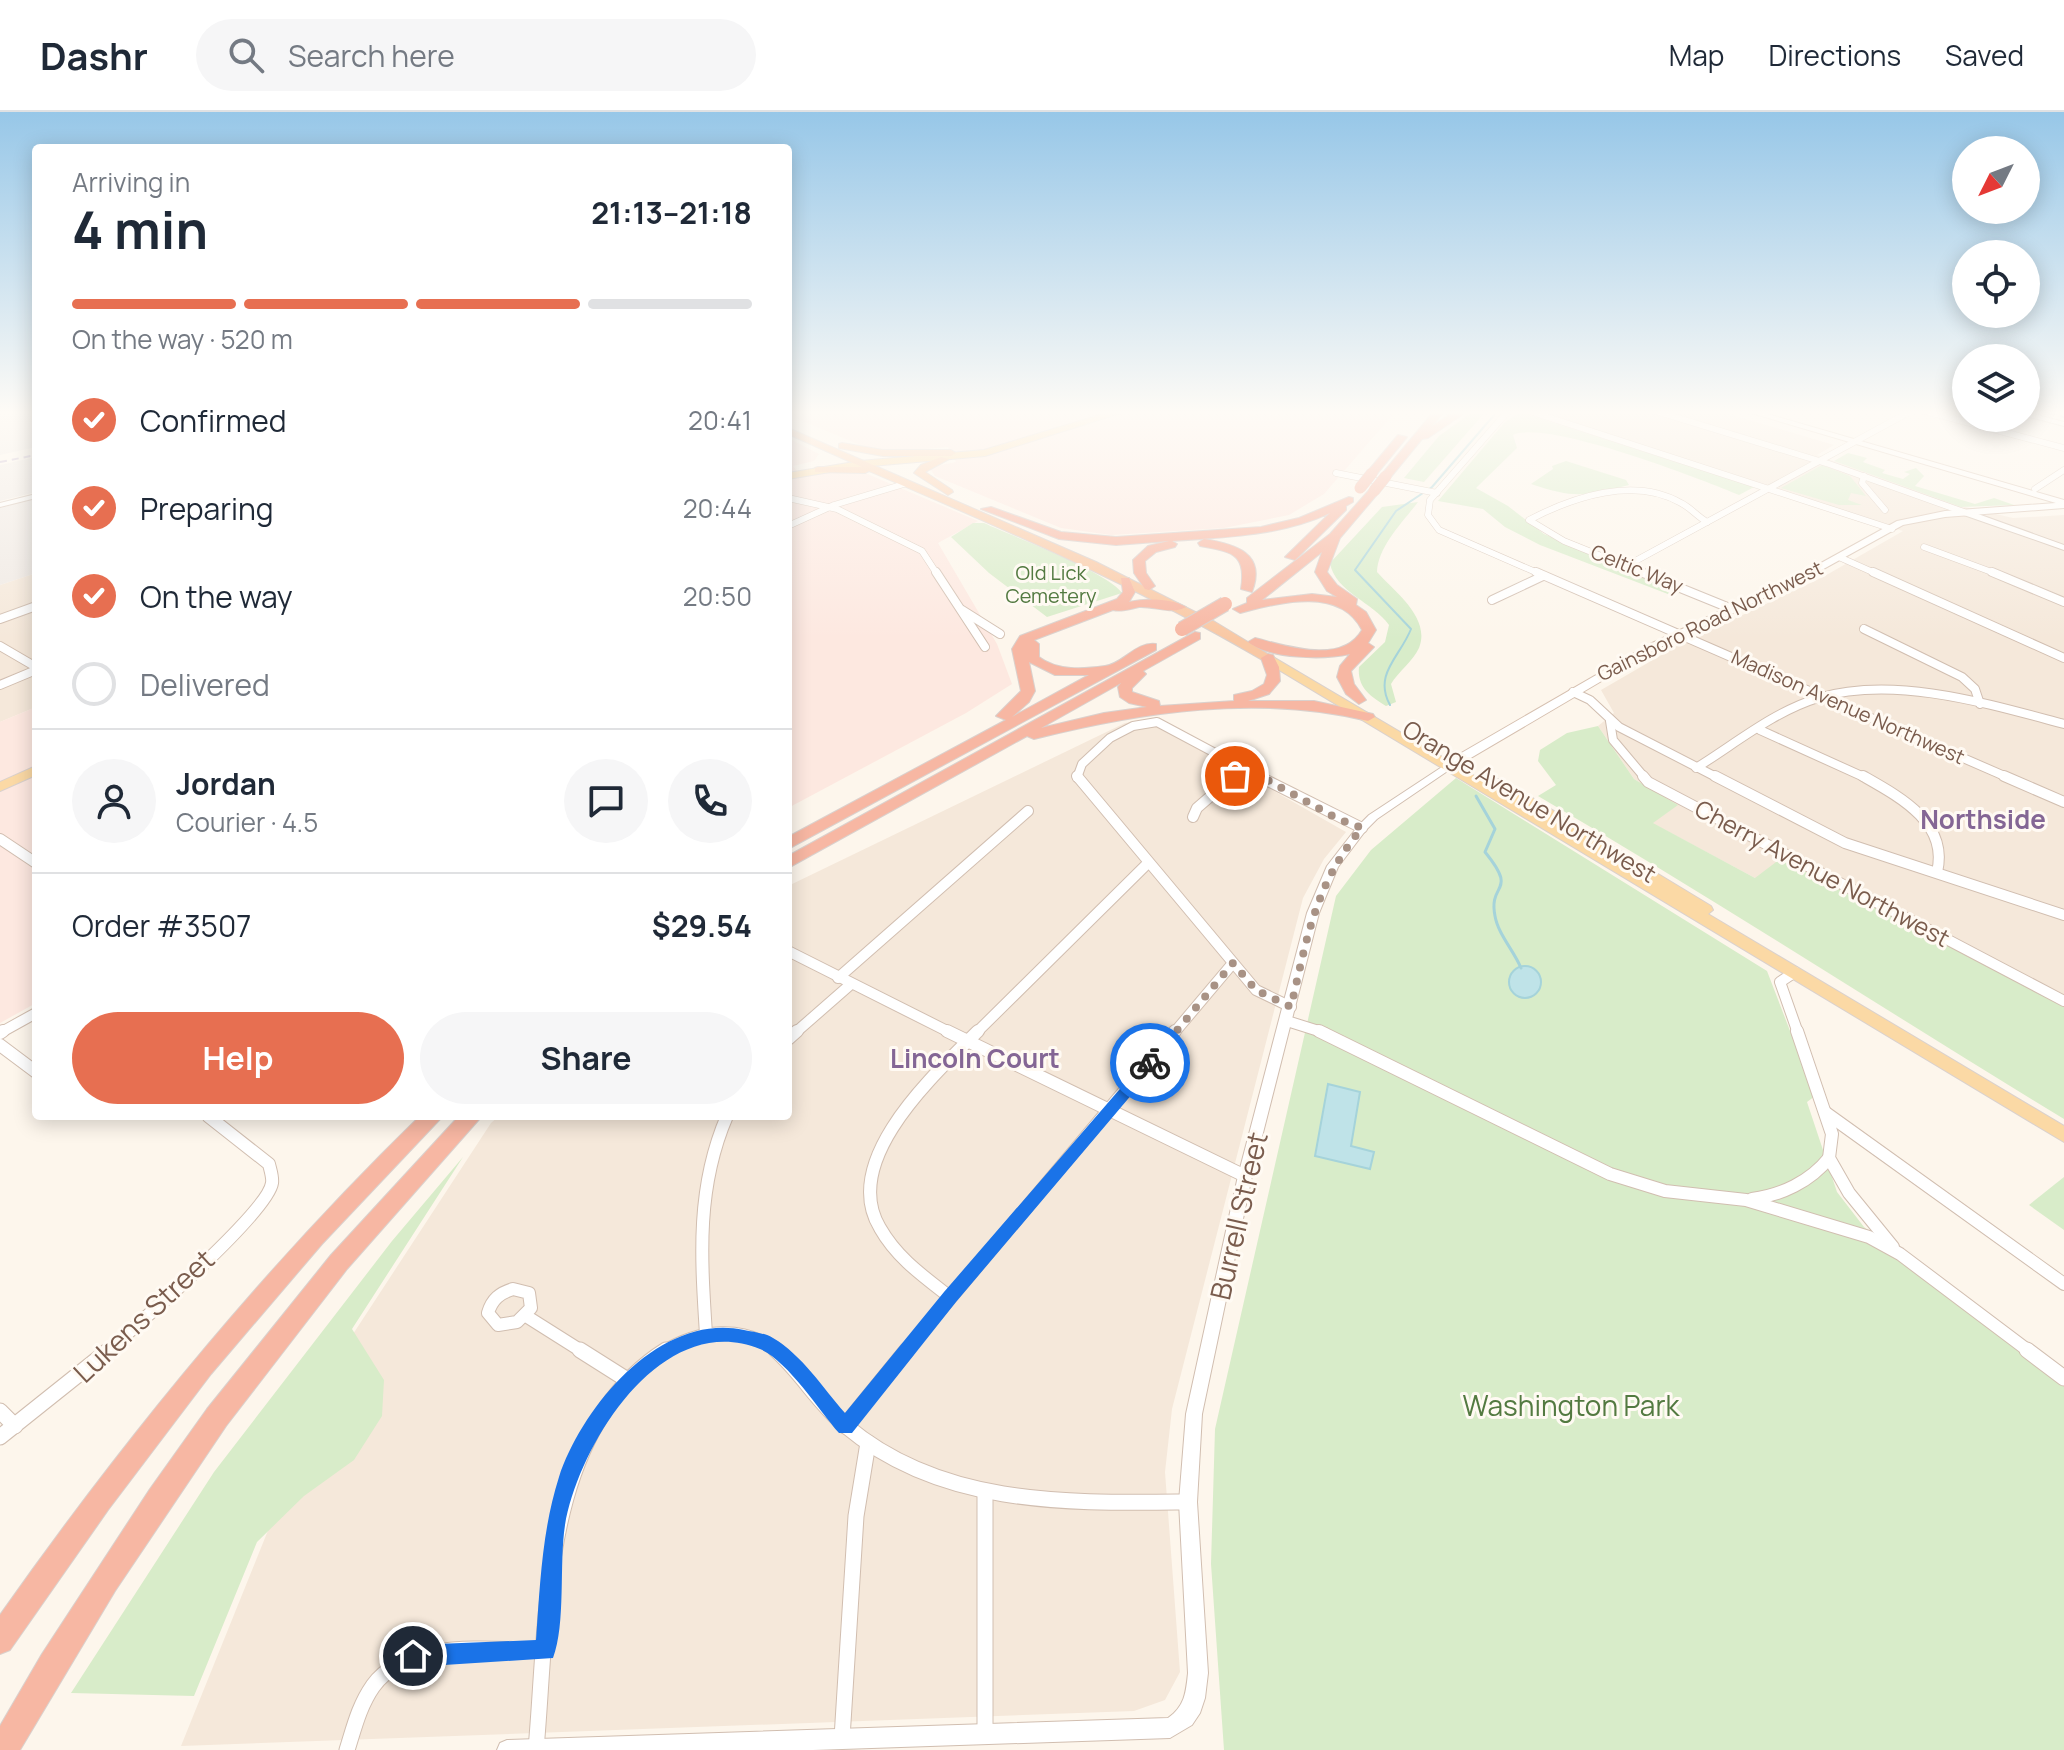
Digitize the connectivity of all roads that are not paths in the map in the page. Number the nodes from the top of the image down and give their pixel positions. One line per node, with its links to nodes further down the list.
1 (896, 486): 26 (street)
2 (910, 486): 43 (highway)
3 (925, 486): 28 (highway)
4 (933, 486): 20 (highway)
5 (940, 486): 20 (highway)
6 (1361, 486): 23 (highway, bridge)
7 (1378, 486): 35 (highway, bridge)
8 (1404, 486): 19 (street)
9 (1432, 486): 19 (street)
10 (1765, 486): 17 (street)
11 (1773, 486): 17 (street)
12 (1865, 486): 27 (street)
13 (1893, 486): 30 (street)
14 (2012, 486): 24 (main road)
15 (2026, 486): 18 (main road)
16 (2039, 486): 18 (street)
17 (1770, 488): 32 (street); 34 (street)
18 (2035, 489): 24 (main road)
19 (1427, 491): 42 (street, Madison Avenue Northwest)
20 (948, 492): 28 (highway)
21 (32, 497): 25 (street)
22 (792, 499): 26 (street)
23 (1349, 500): 36 (highway); 45 (highway)
24 (2064, 502): 30 (main road)
25 (0, 505)
26 (830, 507): 33 (street); 49 (street)
27 (1885, 510)
28 (992, 511): 36 (highway); 37 (highway)
29 (2064, 511): 31 (main road)
30 (1964, 512): 31 (street); 34 (main road)
31 (1979, 517): 34 (main road); 39 (street)
32 (1707, 522): 41 (street); 41 (street, Celtic Way)
33 (792, 524)
34 (1892, 529): 40 (main road, Gainsboro Road Northwest)
35 (1334, 537): 51 (highway); 70 (highway)
36 (1116, 541): 37 (highway)
37 (1066, 546): 44 (highway)
38 (1924, 547): 47 (street)
39 (2064, 548)
40 (1839, 557): 52 (main road, Gainsboro Road Northwest); 62 (street)
41 (1628, 565): 52 (street, Celtic Way)
42 (1543, 576): 46 (street); 56 (street, Madison Avenue Northwest)
43 (1125, 581): 50 (highway); 77 (highway)
44 (1149, 586): 45 (highway); 58 (highway)
45 (1247, 589): 51 (highway)
46 (1492, 600)
47 (2064, 602)
48 (32, 607): 53 (street)
49 (957, 607): 57 (street); 60 (street)
50 (1179, 607): 61 (highway); 64 (highway)
51 (1234, 608): 55 (highway); 58 (highway)
52 (1732, 609): 56 (main road, Gainsboro Road Northwest)
53 (0, 619)
54 (1864, 629): 71 (street)
55 (1188, 633): 63 (highway); 64 (highway)
56 (1680, 633): 68 (main road, Gainsboro Road Northwest); 69 (street, Madison Avenue Northwest)
57 (1000, 634)
58 (1255, 642): 70 (main road, Orange Avenue Northwest)
59 (0, 646): 65 (street)
60 (985, 647)
61 (1268, 658): 63 (highway); 72 (main road, Orange Avenue Northwest)
62 (2064, 658)
63 (1149, 662): 76 (highway)
64 (1117, 665): 77 (highway)
65 (32, 666)
66 (32, 671): 67 (street)
67 (0, 685)
68 (1573, 692): 73 (street); 78 (main road, Gainsboro Road Northwest)
69 (1824, 696): 71 (street); 75 (street); 83 (street, Madison Avenue Northwest)
70 (1359, 700): 78 (main road, Orange Avenue Northwest)
71 (1980, 704): 74 (street)
72 (1368, 717): 76 (highway); 78 (main road, Orange Avenue Northwest)
73 (1610, 721): 80 (street); 99 (street, Cherry Avenue Northwest)
74 (2064, 724)
75 (1760, 730): 80 (street); 92 (street)
76 (986, 752): 90 (highway)
77 (933, 763): 88 (highway)
78 (1454, 763): 86 (street, Burrell Street); 96 (main road, Orange Avenue Northwest)
79 (1244, 767): 85 (street); 86 (street); 91 (street)
80 (1696, 768): 92 (street)
81 (32, 772): 82 (main road)
82 (0, 787)
83 (2064, 802)
84 (1028, 811): 97 (street)
85 (1193, 817)
86 (1362, 828): 100 (street, Burrell Street)
87 (0, 839): 89 (street)
88 (792, 842)
89 (32, 860)
90 (792, 861)
91 (1147, 864): 95 (street); 104 (street)
92 (1937, 872): 93 (street)
93 (2064, 915)
94 (792, 953): 97 (street)
95 (1233, 963): 100 (street); 107 (street)
96 (1795, 972): 108 (street); 113 (main road, Orange Avenue Northwest)
97 (838, 978): 98 (street)
98 (851, 984): 103 (street); 104 (street)
99 (2064, 1001)
100 (1289, 1014): 115 (street, Burrell Street); 116 (street)
101 (32, 1015): 102 (street)
102 (0, 1033)
103 (792, 1036)
104 (967, 1042): 107 (street); 119 (street)
105 (0, 1045): 106 (street)
106 (32, 1069)
107 (1107, 1112): 115 (street); 119 (street)
108 (1826, 1113): 114 (street); 118 (street)
109 (213, 1120): 125 (street, Lukens Street)
110 (429, 1120): 131 (highway)
111 (468, 1120): 136 (highway)
112 (725, 1120): 121 (street)
113 (2064, 1135)
114 (1829, 1158): 116 (street); 117 (street)
115 (1245, 1176): 130 (street, Burrell Street)
116 (1746, 1200): 117 (street)
117 (1900, 1254): 122 (street)
118 (2064, 1284)
119 (950, 1297): 126 (street)
120 (526, 1316): 123 (street)
121 (706, 1334): 123 (street); 126 (street)
122 (2064, 1378)
123 (629, 1381): 132 (street)
124 (0, 1411): 125 (street)
125 (15, 1426): 127 (street, Lukens Street)
126 (845, 1426): 128 (street)
127 (0, 1437)
128 (868, 1443): 129 (street); 134 (street)
129 (985, 1493): 130 (street); 133 (street)
130 (1188, 1502): 133 (street, Burrell Street)
131 (0, 1640)
132 (545, 1650): 135 (street); 137 (street)
133 (985, 1734): 134 (street)
134 (842, 1738): 135 (street)
135 (536, 1749): 138 (street)
136 (3, 1750)
137 (347, 1750)
138 (507, 1750)

